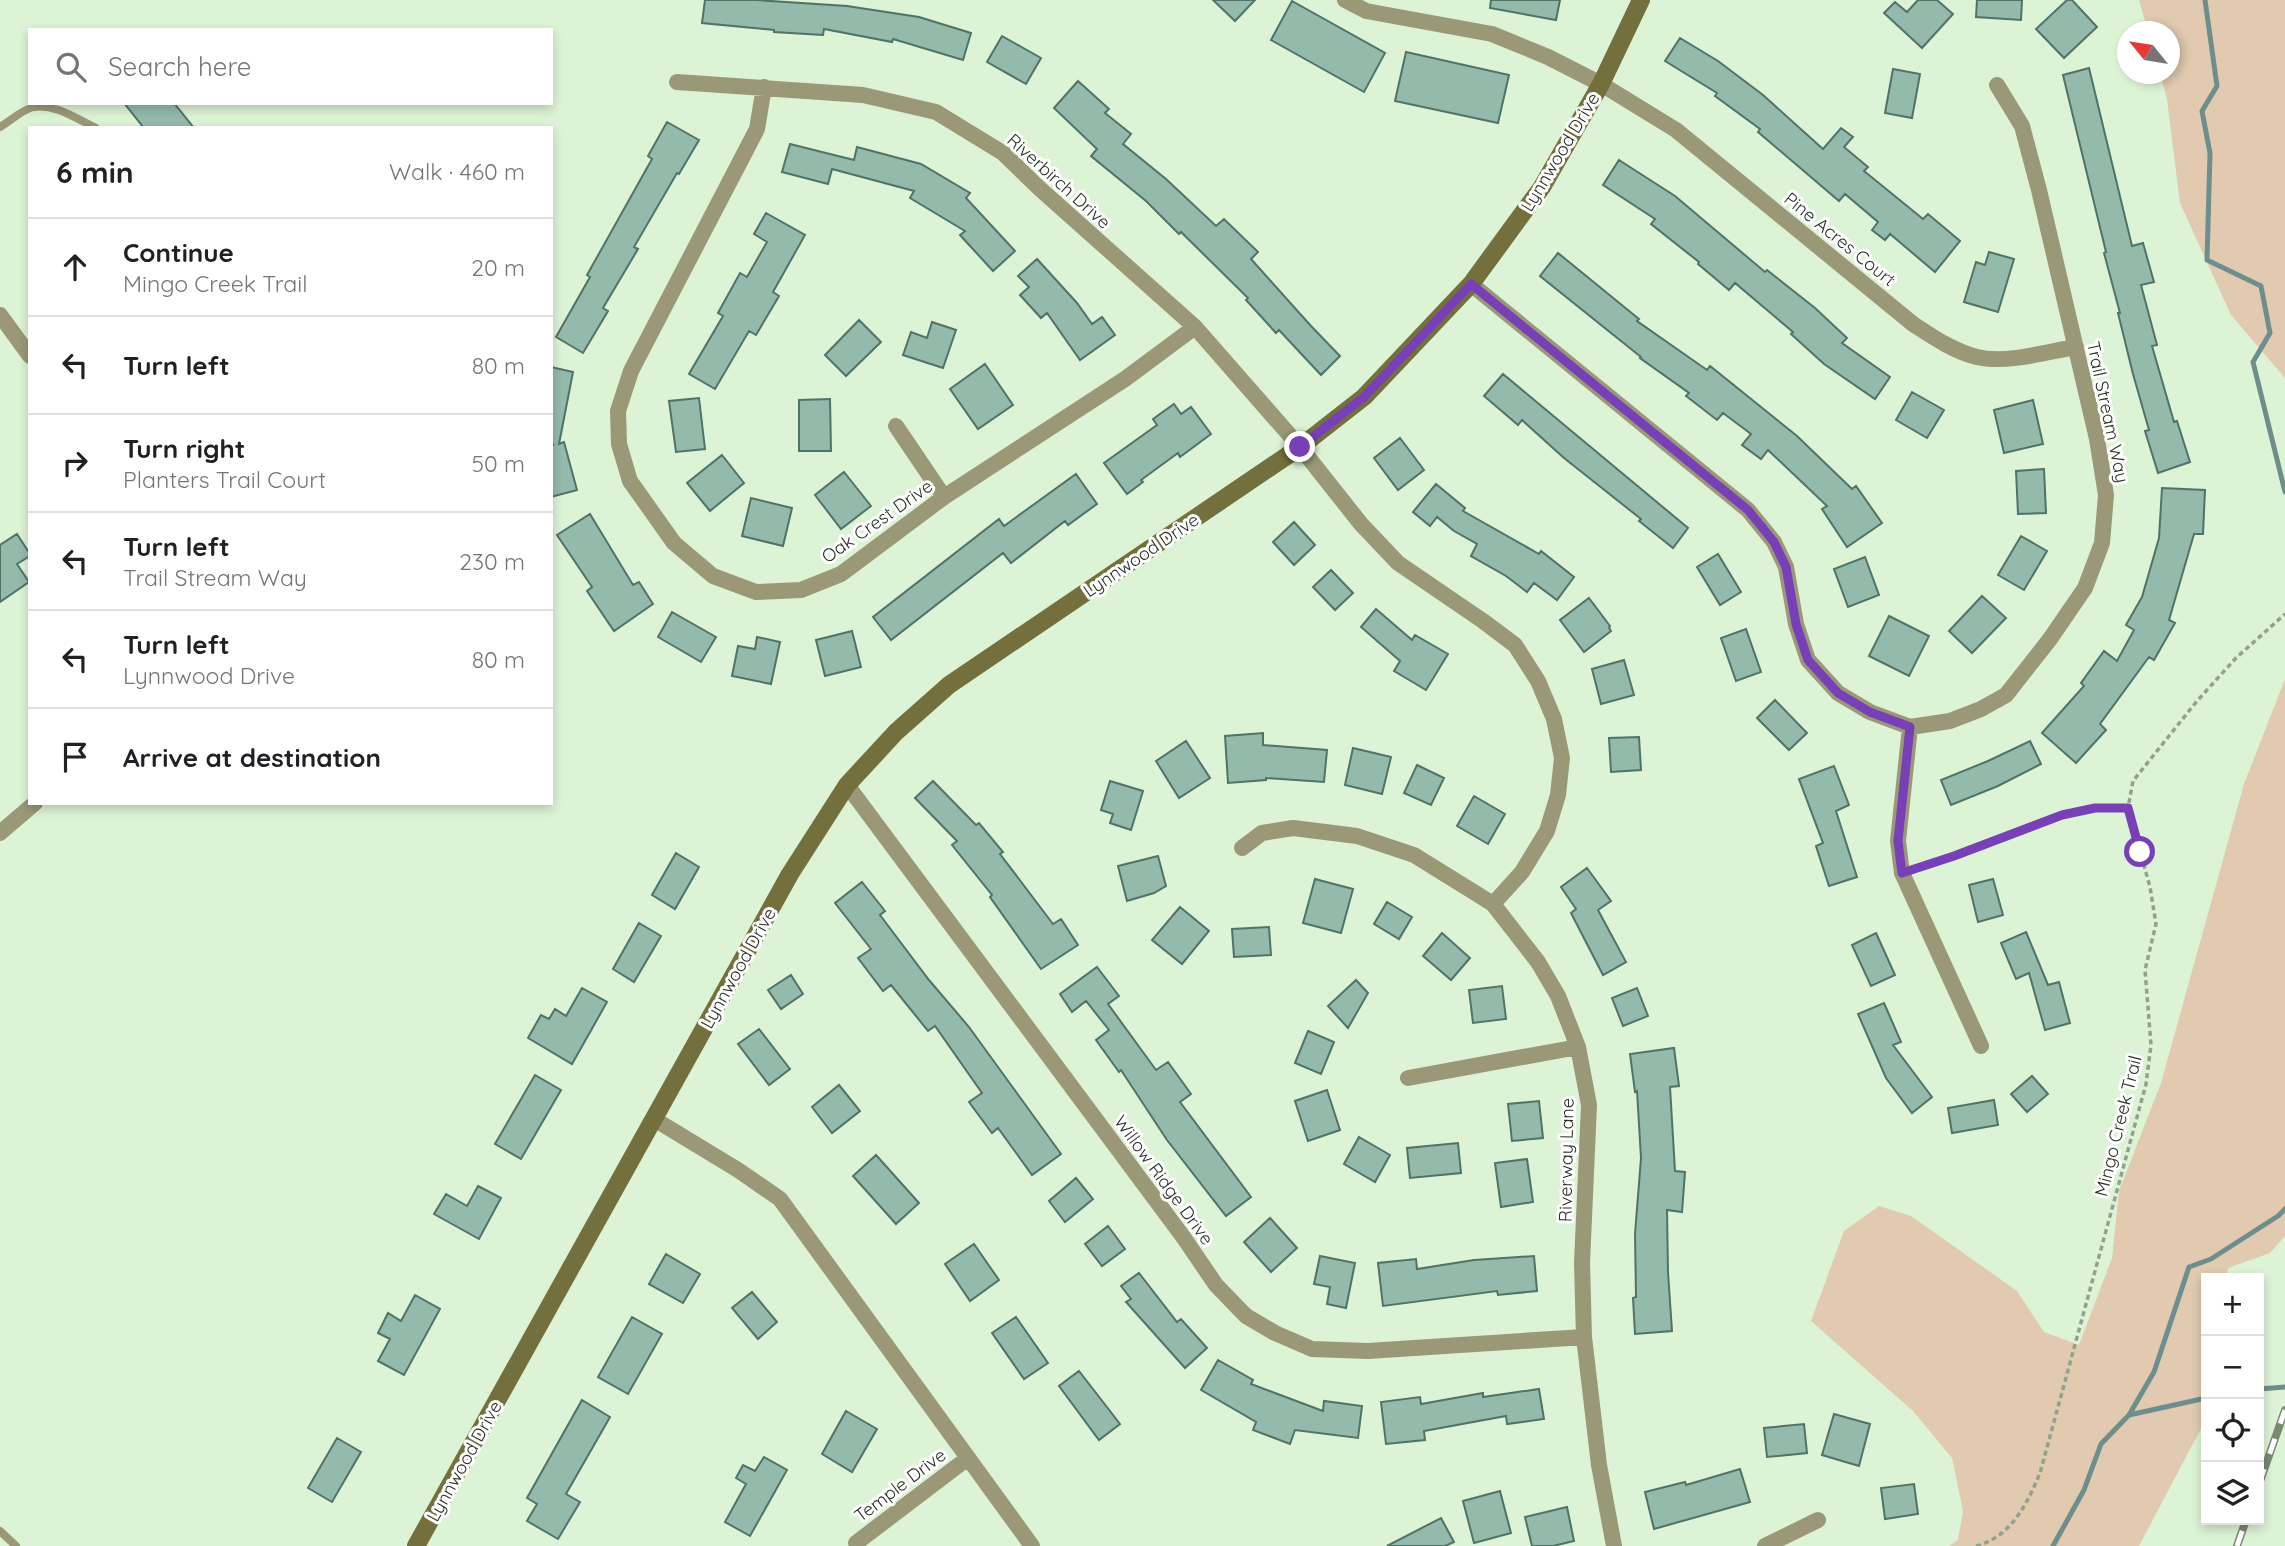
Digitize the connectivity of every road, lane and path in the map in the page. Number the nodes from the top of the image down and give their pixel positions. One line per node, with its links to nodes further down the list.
1 (1345, 0): 3 (street, Pine Acres Court)
2 (1641, 0): 5 (street, Lynnwood Drive)
3 (1368, 6): 5 (street, Pine Acres Court)
4 (677, 82): 7 (street, Riverbirch Drive)
5 (1601, 85): 10 (street, Lynnwood Drive); 13 (street, Pine Acres Court)
6 (1997, 85): 13 (street, Trail Stream Way)
7 (764, 87): 12 (street, Riverbirch Drive); 17 (street, Oak Crest Drive)
8 (92, 126): 9 (lane)
9 (0, 127)
10 (1471, 284): 16 (street, Lynnwood Drive); 19 (street, Trail Stream Way)
11 (0, 315): 14 (street)
12 (1195, 327): 16 (street, Riverbirch Drive); 17 (street, Oak Crest Drive)
13 (2076, 347): 19 (street, Trail Stream Way)
14 (28, 353)
15 (897, 426): 17 (street)
16 (1300, 447): 20 (street, Lynnwood Drive); 26 (street, Riverbirch Drive)
17 (944, 497)
18 (2284, 616): 22 (path)
19 (1910, 727): 25 (street)
20 (847, 785): 30 (street, Lynnwood Drive); 31 (street, Willow Ridge Drive)
21 (33, 805): 23 (street)
22 (2128, 808): 25 (path); 41 (path, Mingo Creek Trail)
23 (0, 833)
24 (1242, 848): 26 (street, Riverway Lane)
25 (1902, 873): 27 (street)
26 (1493, 904): 28 (street, Riverway Lane)
27 (1981, 1046)
28 (1578, 1047): 29 (street); 31 (street, Riverway Lane)
29 (1408, 1078)
30 (654, 1119): 32 (street); 37 (street, Lynnwood Drive)
31 (1584, 1337): 39 (street, Riverway Lane)
32 (968, 1458): 35 (street, Temple Drive); 38 (street)
33 (1818, 1520): 40 (street)
34 (0, 1531): 36 (lane)
35 (856, 1543)
36 (16, 1546)
37 (416, 1546)
38 (1032, 1546)
39 (1614, 1546)
40 (1765, 1546)
41 (1976, 1546)

